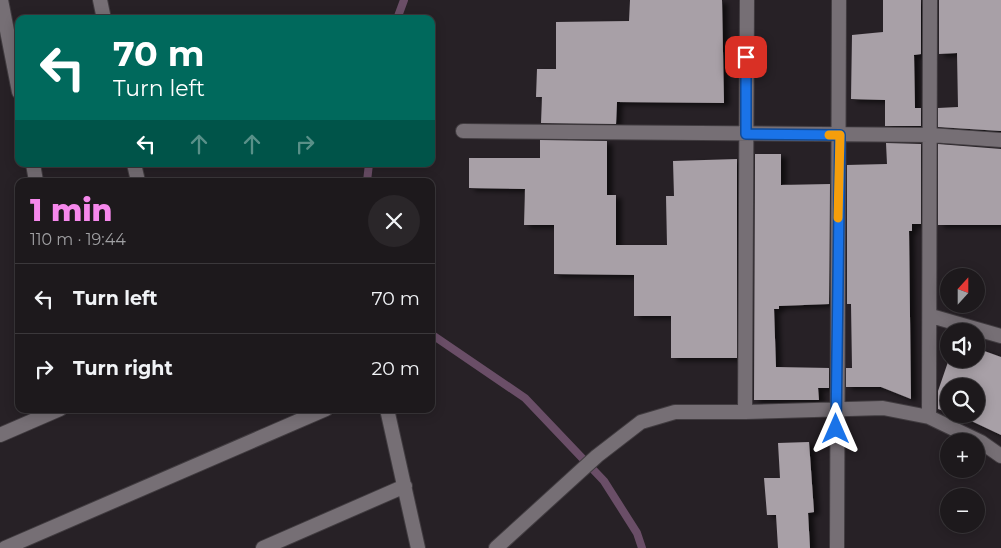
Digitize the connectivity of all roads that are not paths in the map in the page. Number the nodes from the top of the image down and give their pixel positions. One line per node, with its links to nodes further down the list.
1 (1, 0): 7 (street)
2 (100, 0): 6 (street)
3 (747, 0): 9 (street)
4 (839, 0): 10 (street)
5 (930, 0): 11 (street)
6 (103, 15)
7 (15, 72)
8 (463, 131): 9 (street)
9 (746, 134): 10 (street); 16 (street)
10 (840, 135): 11 (street); 15 (street)
11 (930, 135): 12 (street); 13 (street)
12 (1001, 140)
13 (931, 316): 14 (street); 20 (street)
14 (1001, 336)
15 (836, 410): 16 (street); 20 (street); 28 (street)
16 (745, 412): 27 (street)
17 (51, 413): 21 (street)
18 (317, 413): 24 (street)
19 (388, 413): 23 (street)
20 (929, 417): 22 (street)
21 (0, 435)
22 (1001, 456)
23 (405, 486): 25 (street); 26 (street)
24 (5, 548)
25 (263, 548)
26 (418, 548)
27 (496, 548)
28 (837, 548)

